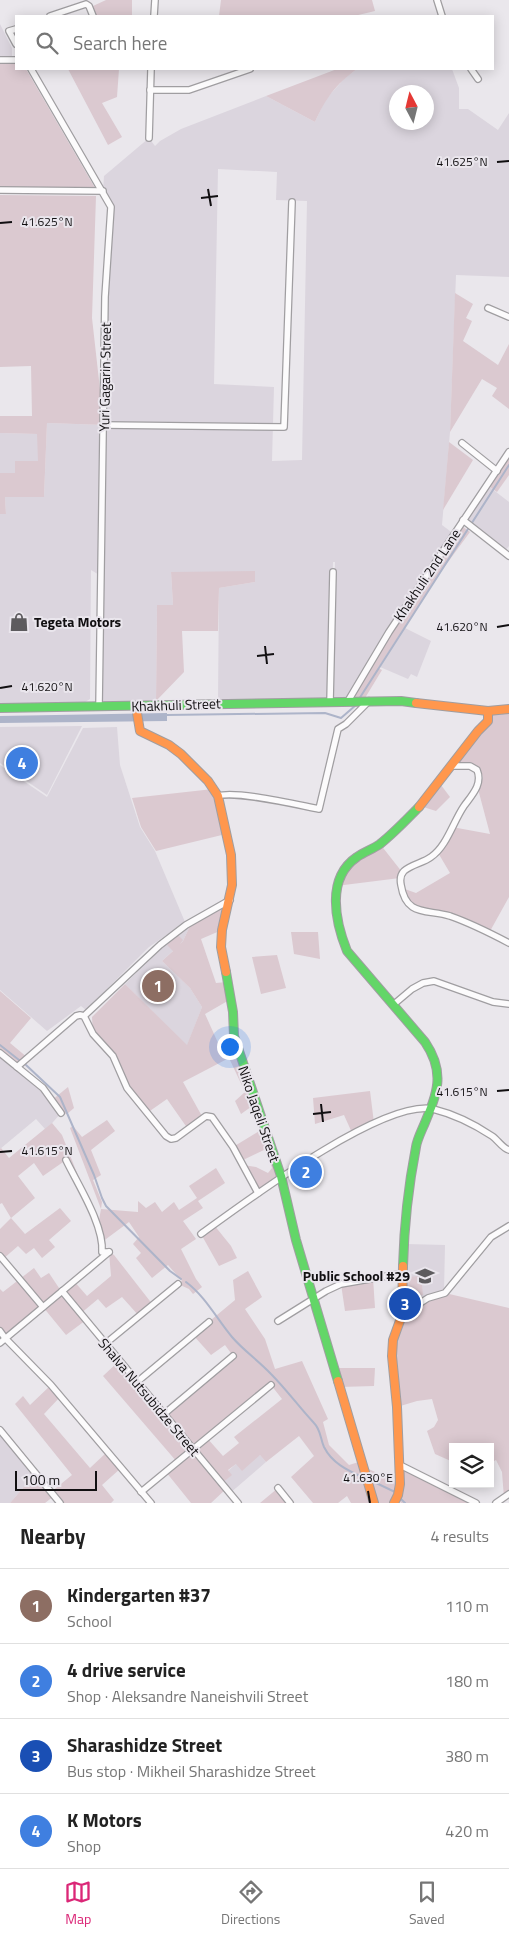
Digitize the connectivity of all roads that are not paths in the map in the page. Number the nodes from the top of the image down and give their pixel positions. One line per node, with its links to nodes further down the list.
1 (155, 0): 5 (street)
2 (437, 0): 6 (street)
3 (53, 15): 4 (street)
4 (93, 15)
5 (154, 15)
6 (442, 15)
7 (15, 29): 8 (street)
8 (15, 42)
9 (0, 60): 10 (street)
10 (15, 60)
11 (32, 70): 19 (street, Yuri Gagarin Street)
12 (151, 70): 16 (street)
13 (247, 70): 16 (street)
14 (472, 70): 15 (street)
15 (478, 79)
16 (150, 90): 17 (street)
17 (150, 138)
18 (0, 190): 19 (street)
19 (103, 191): 23 (street, Yuri Gagarin Street)
20 (292, 202): 23 (street)
21 (488, 308): 22 (street)
22 (509, 317)
23 (104, 425): 34 (street, Yuri Gagarin Street)
24 (462, 443): 26 (street)
25 (509, 452): 26 (street, Khakhuli 2nd Lane)
26 (497, 470): 27 (street, Khakhuli 2nd Lane)
27 (463, 520): 28 (street); 30 (street, Khakhuli 2nd Lane)
28 (509, 556)
29 (333, 572): 32 (street)
30 (350, 701): 31 (street, Khakhuli Street); 32 (street, Khakhuli Street)
31 (366, 701): 37 (street); 39 (street)
32 (330, 702): 33 (street, Khakhuli Street)
33 (136, 706): 34 (street, Khakhuli Street); 39 (street, Niko Jaqeli Street)
34 (99, 707): 35 (street, Khakhuli Street)
35 (0, 708)
36 (509, 709): 37 (street)
37 (488, 711): 38 (street)
38 (451, 766): 41 (street); 43 (street)
39 (218, 796): 40 (street, Niko Jaqeli Street)
40 (230, 900): 44 (street); 51 (street, Niko Jaqeli Street)
41 (509, 943)
42 (509, 1004): 43 (street)
43 (394, 1005): 47 (street)
44 (84, 1016): 46 (street); 52 (street)
45 (0, 1053): 46 (street)
46 (17, 1067): 48 (street)
47 (431, 1109): 49 (street); 51 (street); 56 (street)
48 (61, 1113)
49 (509, 1150)
50 (66, 1160): 58 (street)
51 (281, 1176): 52 (street); 59 (street, Niko Jaqeli Street)
52 (258, 1193): 54 (street)
53 (509, 1226): 61 (street)
54 (201, 1234)
55 (0, 1256): 60 (street)
56 (404, 1273): 59 (street); 61 (street)
57 (178, 1284): 67 (street)
58 (62, 1291): 60 (street); 67 (street, Shalva Nutsubidze Street)
59 (314, 1298): 62 (street); 78 (street, Niko Jaqeli Street)
60 (43, 1307): 65 (street)
61 (402, 1315): 74 (street)
62 (278, 1321)
63 (209, 1322): 69 (street)
64 (0, 1330): 65 (street)
65 (5, 1338): 66 (street); 76 (street)
66 (0, 1343)
67 (105, 1344): 69 (street, Shalva Nutsubidze Street)
68 (233, 1356): 71 (street)
69 (137, 1382): 71 (street, Shalva Nutsubidze Street)
70 (271, 1385): 73 (street)
71 (164, 1414): 73 (street, Shalva Nutsubidze Street)
72 (0, 1430): 79 (street)
73 (193, 1449): 76 (street); 81 (street, Shalva Nutsubidze Street)
74 (400, 1465): 84 (street); 85 (street)
75 (278, 1488): 82 (street)
76 (141, 1492): 80 (street)
77 (509, 1494): 86 (street)
78 (373, 1500): 83 (street)
79 (60, 1503)
80 (151, 1503)
81 (238, 1503)
82 (290, 1503)
83 (379, 1503)
84 (394, 1503)
85 (476, 1503)
86 (496, 1503)

